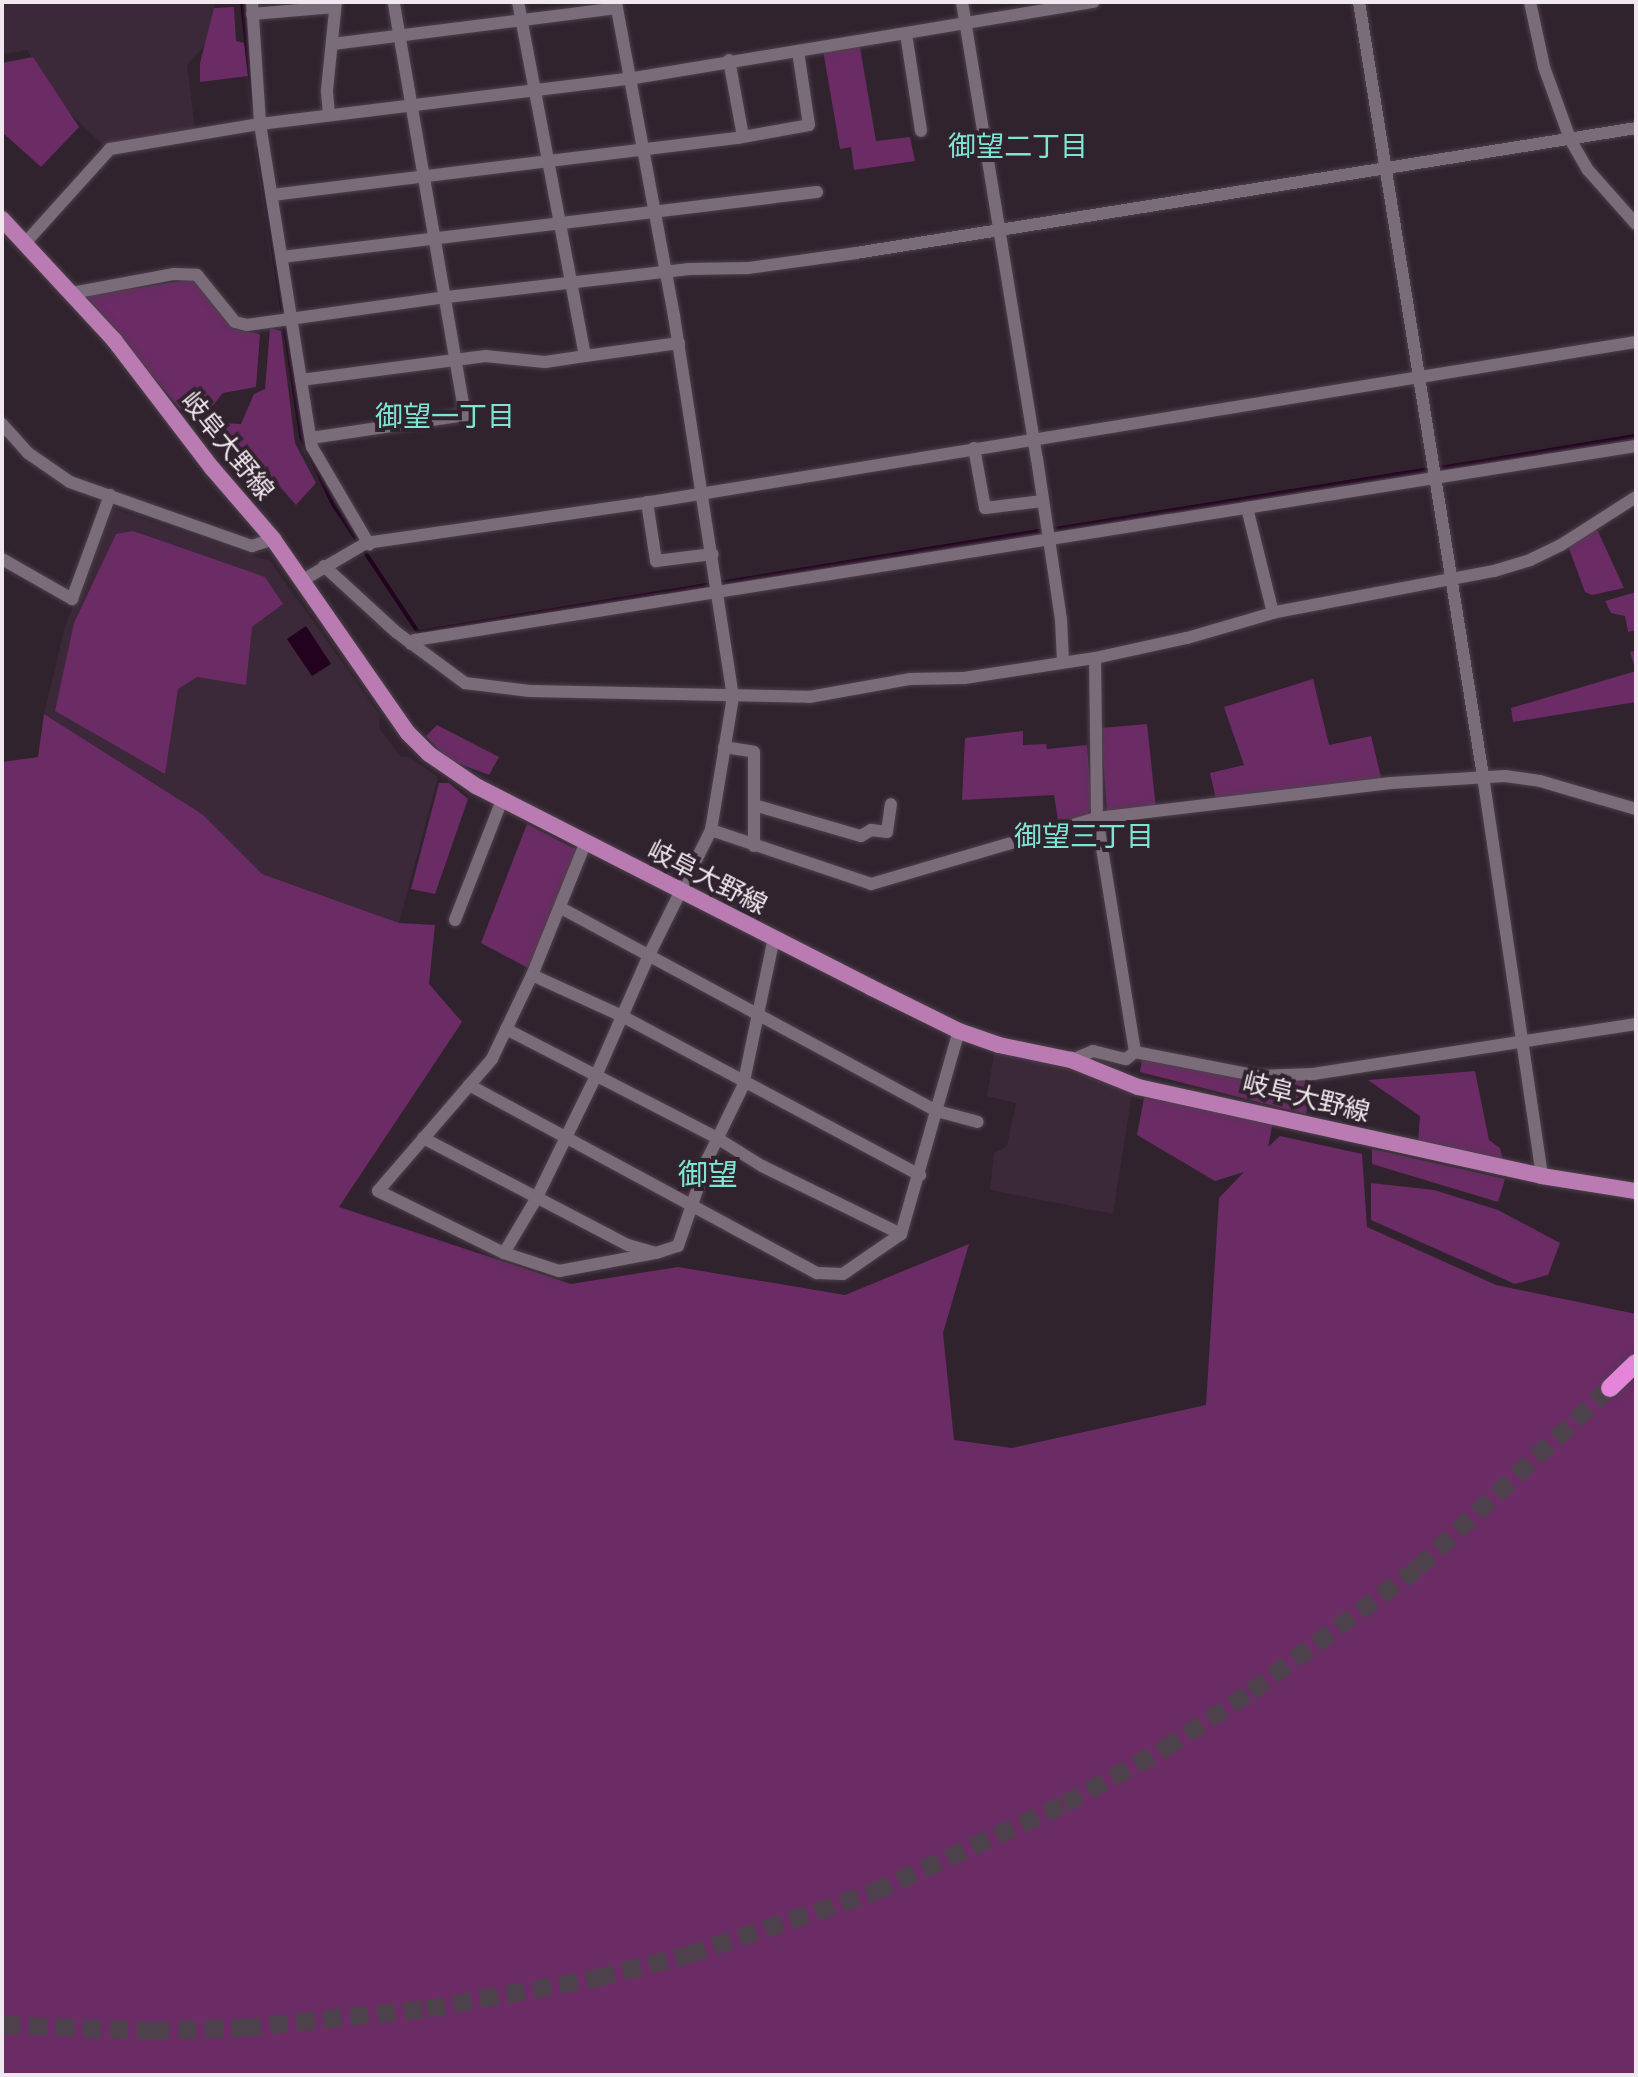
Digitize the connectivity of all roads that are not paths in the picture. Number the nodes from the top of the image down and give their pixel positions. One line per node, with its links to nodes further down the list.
1 (394, 2): 13 (street)
2 (518, 2): 10 (street)
3 (962, 2): 11 (street)
4 (1094, 2): 11 (street)
5 (1359, 2): 28 (street)
6 (1530, 2): 25 (street)
7 (336, 5): 9 (street); 14 (street)
8 (617, 5): 10 (street); 17 (street)
9 (252, 8): 21 (street)
10 (522, 21): 13 (street); 18 (street)
11 (966, 24): 12 (street); 36 (street)
12 (906, 34): 15 (street); 23 (street)
13 (401, 35): 14 (street); 19 (street)
14 (333, 44): 20 (street)
15 (798, 51): 16 (street); 24 (street)
16 (729, 60): 17 (street); 24 (street)
17 (628, 79): 18 (street); 26 (street)
18 (535, 89): 19 (street); 27 (street)
19 (413, 104): 20 (street); 29 (street)
20 (329, 115): 21 (street)
21 (260, 124): 31 (street); 38 (street)
22 (1636, 128): 25 (street)
23 (921, 131)
24 (743, 136): 26 (street)
25 (1570, 139): 28 (street); 35 (street)
26 (642, 150): 27 (street); 32 (street)
27 (548, 161): 29 (street); 34 (street)
28 (1386, 169): 36 (street); 49 (street)
29 (425, 177): 31 (street); 37 (street)
30 (817, 192): 32 (street)
31 (272, 195): 39 (street)
32 (656, 212): 34 (street); 40 (street)
33 (2, 219): 38 (main road, 岐阜大野線)
34 (560, 223): 37 (street); 41 (street)
35 (1636, 224)
36 (999, 231): 40 (street); 53 (street)
37 (437, 239): 39 (street); 43 (street)
38 (26, 242): 42 (main road, 岐阜大野線)
39 (282, 257): 44 (street)
40 (666, 273): 41 (street); 46 (street)
41 (571, 284): 43 (street); 47 (street)
42 (72, 293): 44 (street); 63 (main road, 岐阜大野線)
43 (447, 297): 44 (street); 48 (street)
44 (292, 318): 50 (street)
45 (1636, 342): 49 (street)
46 (679, 343): 47 (street); 57 (street)
47 (585, 356): 48 (street)
48 (457, 360): 50 (street); 52 (street)
49 (1419, 378): 53 (street); 56 (street)
50 (301, 380): 52 (street)
51 (2, 424): 58 (street)
52 (311, 438): 65 (street)
53 (1033, 439): 55 (street); 60 (street)
54 (1636, 446): 56 (street)
55 (974, 448): 57 (street); 60 (street)
56 (1435, 478): 62 (street); 69 (street)
57 (704, 491): 61 (street); 66 (street)
58 (110, 495): 63 (street); 67 (street)
59 (1636, 497): 69 (street)
60 (1043, 501): 64 (street)
61 (647, 502): 65 (street); 66 (street)
62 (1247, 508): 64 (street); 72 (street)
63 (273, 539): 70 (main road, 岐阜大野線)
64 (1049, 539): 71 (street); 75 (street)
65 (369, 544): 68 (street)
66 (713, 554): 71 (street)
67 (2, 559)
68 (324, 566): 70 (street); 73 (street)
69 (1450, 576): 72 (street); 78 (street)
70 (303, 580): 79 (main road, 岐阜大野線)
71 (719, 592): 73 (street); 76 (street)
72 (1273, 613): 74 (street)
73 (411, 644): 76 (street)
74 (1095, 658): 75 (street); 83 (street)
75 (1063, 662): 76 (street)
76 (733, 697): 77 (street)
77 (724, 747): 81 (street); 84 (street)
78 (1483, 776): 82 (street); 83 (street); 98 (street)
79 (502, 800): 85 (main road, 岐阜大野線); 89 (street)
80 (891, 804): 81 (street)
81 (754, 805): 86 (street)
82 (1636, 809)
83 (1097, 818): 86 (street); 99 (street)
84 (711, 830): 86 (street); 87 (street)
85 (585, 844): 87 (main road, 岐阜大野線); 88 (street)
86 (754, 846)
87 (681, 891): 90 (main road, 岐阜大野線); 91 (street)
88 (561, 908): 91 (street); 92 (street)
89 (455, 920)
90 (774, 938): 93 (street); 97 (main road, 岐阜大野線)
91 (649, 955): 93 (street); 94 (street)
92 (532, 975): 94 (street); 96 (street)
93 (756, 1014): 102 (street); 104 (street)
94 (622, 1016): 101 (street); 102 (street)
95 (1636, 1024): 98 (street)
96 (506, 1029): 101 (street); 103 (street)
97 (959, 1031): 100 (main road, 岐阜大野線); 104 (street)
98 (1521, 1044): 99 (street); 110 (street)
99 (1135, 1052): 100 (street)
100 (1071, 1060): 110 (main road, 岐阜大野線)
101 (595, 1078): 107 (street); 108 (street)
102 (744, 1081): 107 (street); 109 (street)
103 (469, 1085): 106 (street); 108 (street)
104 (937, 1111): 105 (street); 109 (street)
105 (978, 1122)
106 (423, 1138): 112 (street); 115 (street)
107 (717, 1138): 113 (street); 114 (street)
108 (565, 1140): 112 (street); 113 (street)
109 (920, 1175): 114 (street)
110 (1542, 1176): 111 (main road, 岐阜大野線)
111 (1636, 1191)
112 (536, 1199): 115 (street); 116 (street)
113 (691, 1206): 114 (street); 116 (street)
114 (901, 1234)
115 (504, 1253): 116 (street)
116 (656, 1253)
117 (1636, 1363): 118 (highway)
118 (1610, 1388)

